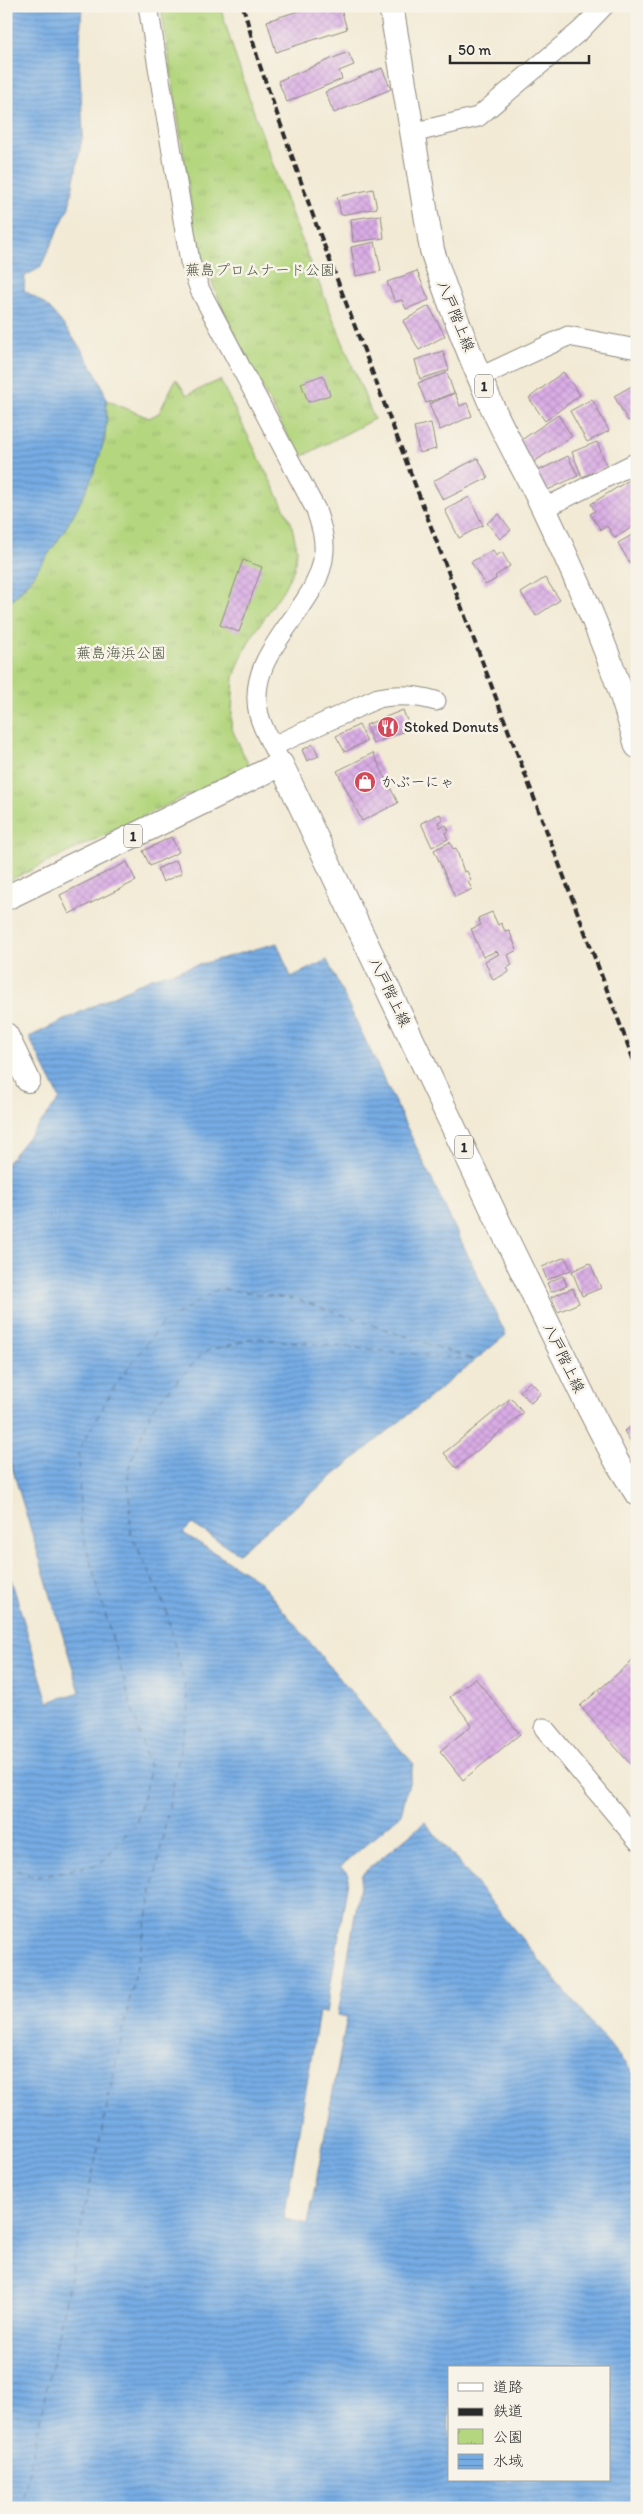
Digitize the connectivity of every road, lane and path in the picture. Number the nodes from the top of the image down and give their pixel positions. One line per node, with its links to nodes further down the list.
1 (148, 6): 11 (street)
2 (391, 6): 4 (main road, 八戸階上線 / 1)
3 (604, 6): 4 (street)
4 (412, 133): 6 (main road, 八戸階上線 / 1)
5 (637, 349): 6 (street)
6 (480, 377): 8 (main road, 八戸階上線 / 1)
7 (637, 462): 8 (street)
8 (543, 509): 10 (main road, 八戸階上線 / 1)
9 (436, 702): 11 (street)
10 (637, 746)
11 (277, 755): 12 (main road, 1); 15 (main road, 八戸階上線 / 1)
12 (6, 898)
13 (6, 1035): 14 (main road)
14 (28, 1080)
15 (637, 1494)
16 (544, 1728): 17 (street)
17 (637, 1840)

